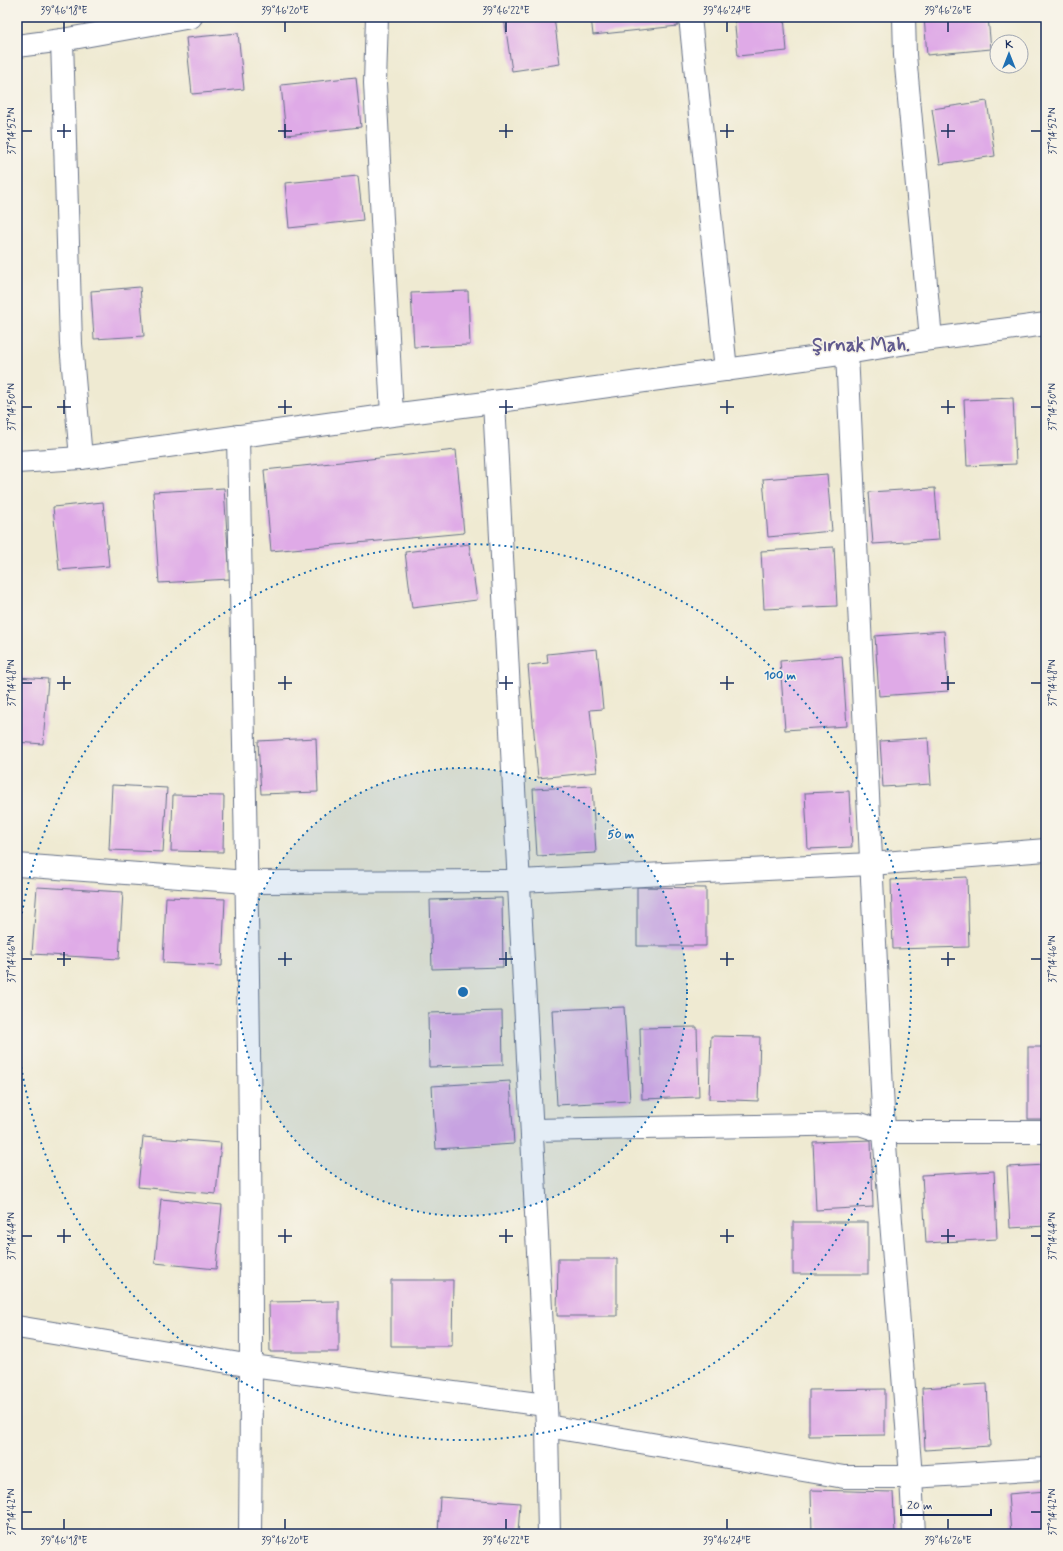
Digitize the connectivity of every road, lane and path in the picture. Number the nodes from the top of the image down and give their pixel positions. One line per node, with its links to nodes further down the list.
1 (190, 17): 5 (street)
2 (377, 17): 12 (street)
3 (690, 17): 10 (street)
4 (904, 17): 8 (street)
5 (62, 40): 6 (street); 14 (street)
6 (17, 46)
7 (1046, 324): 8 (street)
8 (931, 339): 9 (street)
9 (847, 353): 10 (street); 17 (street)
10 (726, 370): 11 (street)
11 (494, 402): 12 (street); 19 (street)
12 (392, 415): 13 (street)
13 (238, 436): 14 (street); 20 (street)
14 (81, 458): 15 (street)
15 (17, 462)
16 (1046, 850): 17 (street)
17 (871, 864): 19 (street); 22 (street)
18 (17, 865): 20 (street)
19 (519, 881): 20 (street); 21 (street)
20 (247, 882): 25 (street)
21 (532, 1130): 22 (street); 26 (street)
22 (884, 1132): 23 (street); 28 (street)
23 (1046, 1132)
24 (17, 1327): 25 (street)
25 (252, 1366): 26 (street); 29 (street)
26 (546, 1415): 28 (street); 30 (street)
27 (1046, 1469): 28 (street)
28 (911, 1477): 31 (street)
29 (250, 1534)
30 (549, 1534)
31 (914, 1534)

